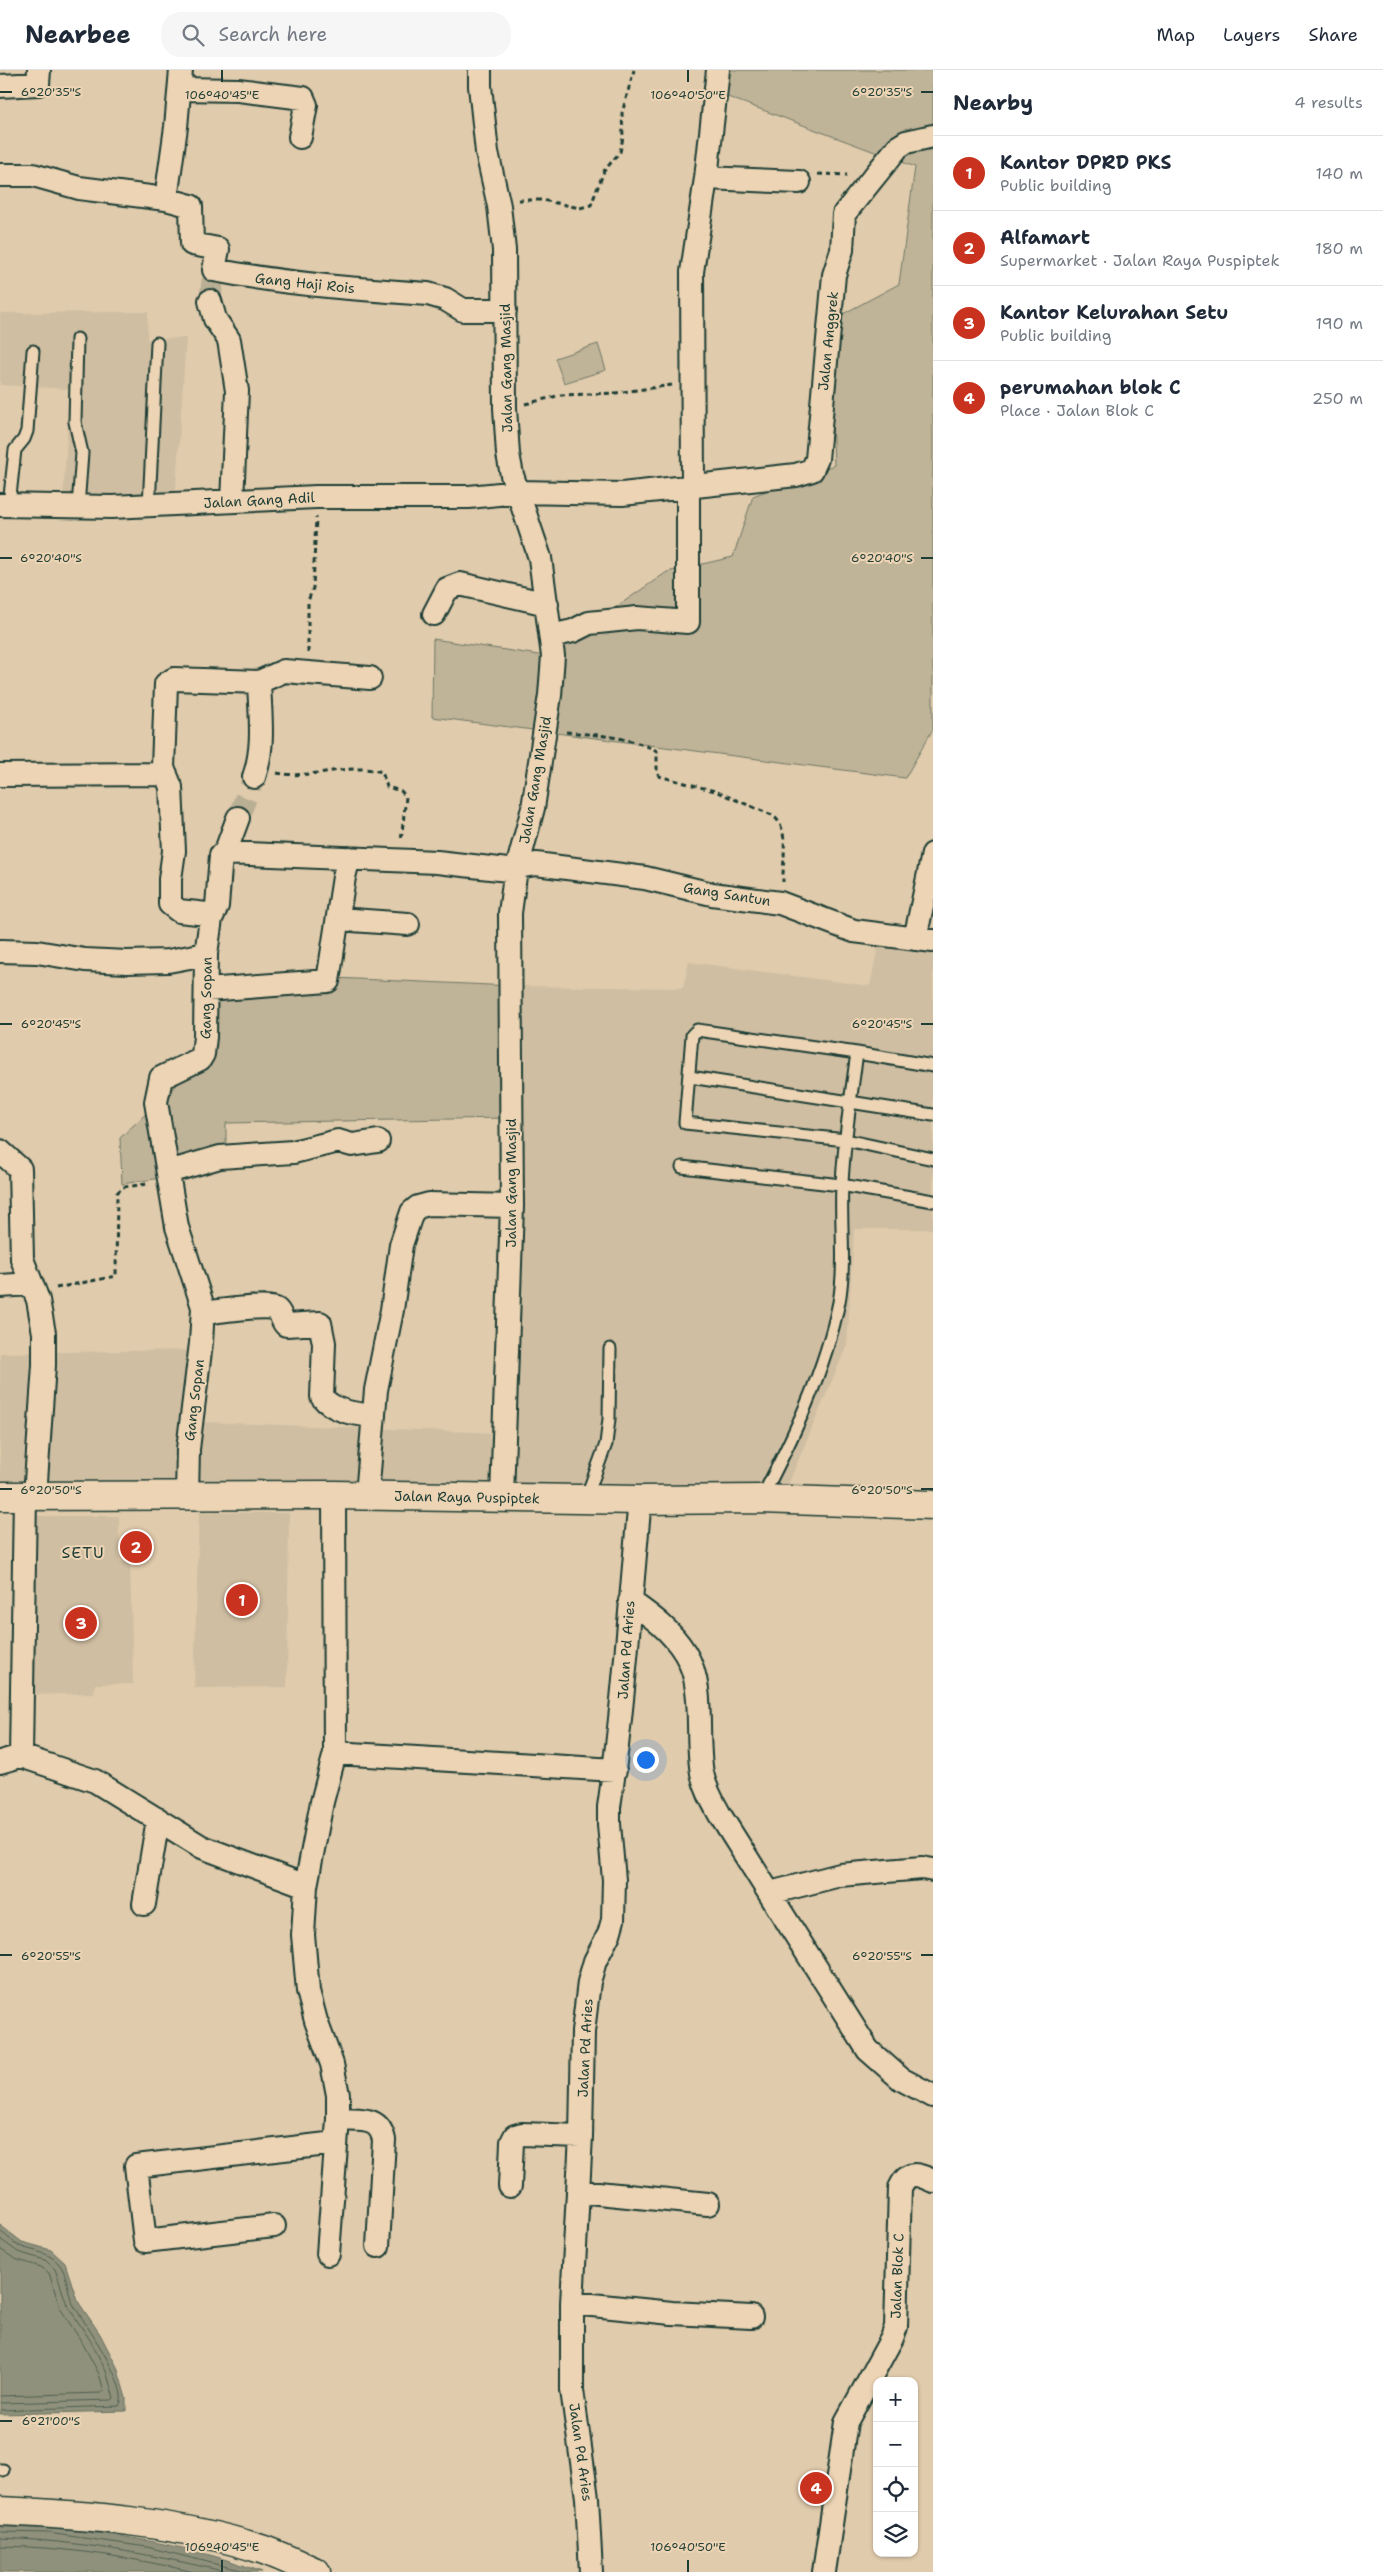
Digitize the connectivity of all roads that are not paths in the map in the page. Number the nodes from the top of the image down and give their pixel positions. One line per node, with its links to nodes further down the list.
1 (40, 70): 5 (street)
2 (480, 70): 13 (street, Jalan Gang Masjid)
3 (718, 70): 9 (street)
4 (180, 80): 7 (street); 11 (street)
5 (0, 86)
6 (933, 136): 17 (street, Jalan Anggrek)
7 (300, 137)
8 (0, 175): 11 (street)
9 (706, 178): 10 (street); 17 (street)
10 (799, 182)
11 (166, 199): 13 (street, Gang Haji Rois)
12 (210, 301): 19 (street)
13 (505, 310): 18 (street, Jalan Gang Masjid)
14 (77, 339): 21 (lane)
15 (157, 343): 22 (lane)
16 (33, 351): 20 (lane)
17 (691, 486): 18 (street, Jalan Gang Adil); 25 (street)
18 (518, 492): 19 (street, Jalan Gang Adil); 23 (street, Jalan Gang Masjid)
19 (232, 501): 22 (street, Jalan Gang Adil)
20 (5, 505): 21 (street, Jalan Gang Adil)
21 (78, 506): 22 (street, Jalan Gang Adil)
22 (149, 506)
23 (547, 604): 24 (street); 25 (street, Jalan Gang Masjid)
24 (434, 614)
25 (551, 636): 35 (street, Jalan Gang Masjid)
26 (370, 678): 27 (street)
27 (259, 682): 28 (street); 29 (street)
28 (256, 772)
29 (166, 774): 30 (street); 36 (street)
30 (0, 775)
31 (238, 818): 32 (street, Gang Sopan)
32 (225, 853): 34 (street); 36 (street, Gang Sopan)
33 (933, 854): 39 (street)
34 (349, 858): 35 (street); 37 (street)
35 (517, 869): 39 (street, Gang Santun); 56 (street, Jalan Gang Masjid)
36 (211, 919): 41 (street, Gang Sopan)
37 (338, 920): 38 (street); 42 (street)
38 (408, 924)
39 (924, 940)
40 (0, 952): 41 (street)
41 (206, 954): 42 (street, Gang Sopan)
42 (206, 990): 53 (street, Gang Sopan)
43 (857, 1053): 44 (lane); 45 (lane); 46 (lane)
44 (933, 1066)
45 (690, 1077): 46 (lane); 48 (lane)
46 (850, 1101): 47 (lane); 48 (lane)
47 (933, 1115)
48 (846, 1140): 51 (lane); 54 (lane)
49 (378, 1142): 53 (street)
50 (0, 1151): 58 (street)
51 (933, 1159)
52 (682, 1167): 54 (lane)
53 (170, 1178): 59 (street, Gang Sopan)
54 (842, 1185): 55 (lane); 68 (lane)
55 (933, 1201)
56 (512, 1206): 61 (street); 66 (street, Jalan Gang Masjid)
57 (0, 1286): 58 (street)
58 (34, 1288): 64 (street)
59 (203, 1314): 61 (street); 65 (street, Gang Sopan)
60 (610, 1349): 67 (lane)
61 (374, 1416): 63 (street)
62 (334, 1495): 63 (main road, Jalan Raya Puspiptek); 65 (main road, Jalan Raya Puspiptek); 72 (street)
63 (367, 1495): 66 (main road, Jalan Raya Puspiptek)
64 (20, 1496): 65 (main road, Jalan Raya Puspiptek); 73 (street)
65 (187, 1496)
66 (502, 1497): 67 (main road, Jalan Raya Puspiptek)
67 (586, 1498): 69 (main road, Jalan Raya Puspiptek)
68 (761, 1499): 69 (main road, Jalan Raya Puspiptek); 70 (main road, Jalan Raya Puspiptek)
69 (640, 1500): 71 (street, Jalan Pd Aries)
70 (933, 1504)
71 (630, 1601): 74 (street, Jalan Pd Aries); 78 (street)
72 (335, 1753): 74 (street); 77 (street)
73 (10, 1759): 75 (street)
74 (615, 1770): 82 (street, Jalan Pd Aries)
75 (158, 1819): 77 (street); 79 (street)
76 (933, 1870): 78 (street)
77 (306, 1886): 81 (street)
78 (770, 1893): 80 (street)
79 (144, 1904)
80 (933, 2096)
81 (338, 2119): 83 (street); 89 (street)
82 (581, 2136): 85 (street); 86 (street, Jalan Pd Aries)
83 (336, 2143): 88 (street); 90 (street)
84 (933, 2181): 96 (street, Jalan Blok C)
85 (510, 2186)
86 (578, 2191): 87 (street); 91 (street, Jalan Pd Aries)
87 (708, 2204)
88 (274, 2226)
89 (378, 2246)
90 (328, 2254)
91 (572, 2303): 92 (street); 95 (street, Jalan Pd Aries)
92 (751, 2318)
93 (0, 2511): 94 (main road)
94 (316, 2572)
95 (591, 2572)
96 (824, 2572)

